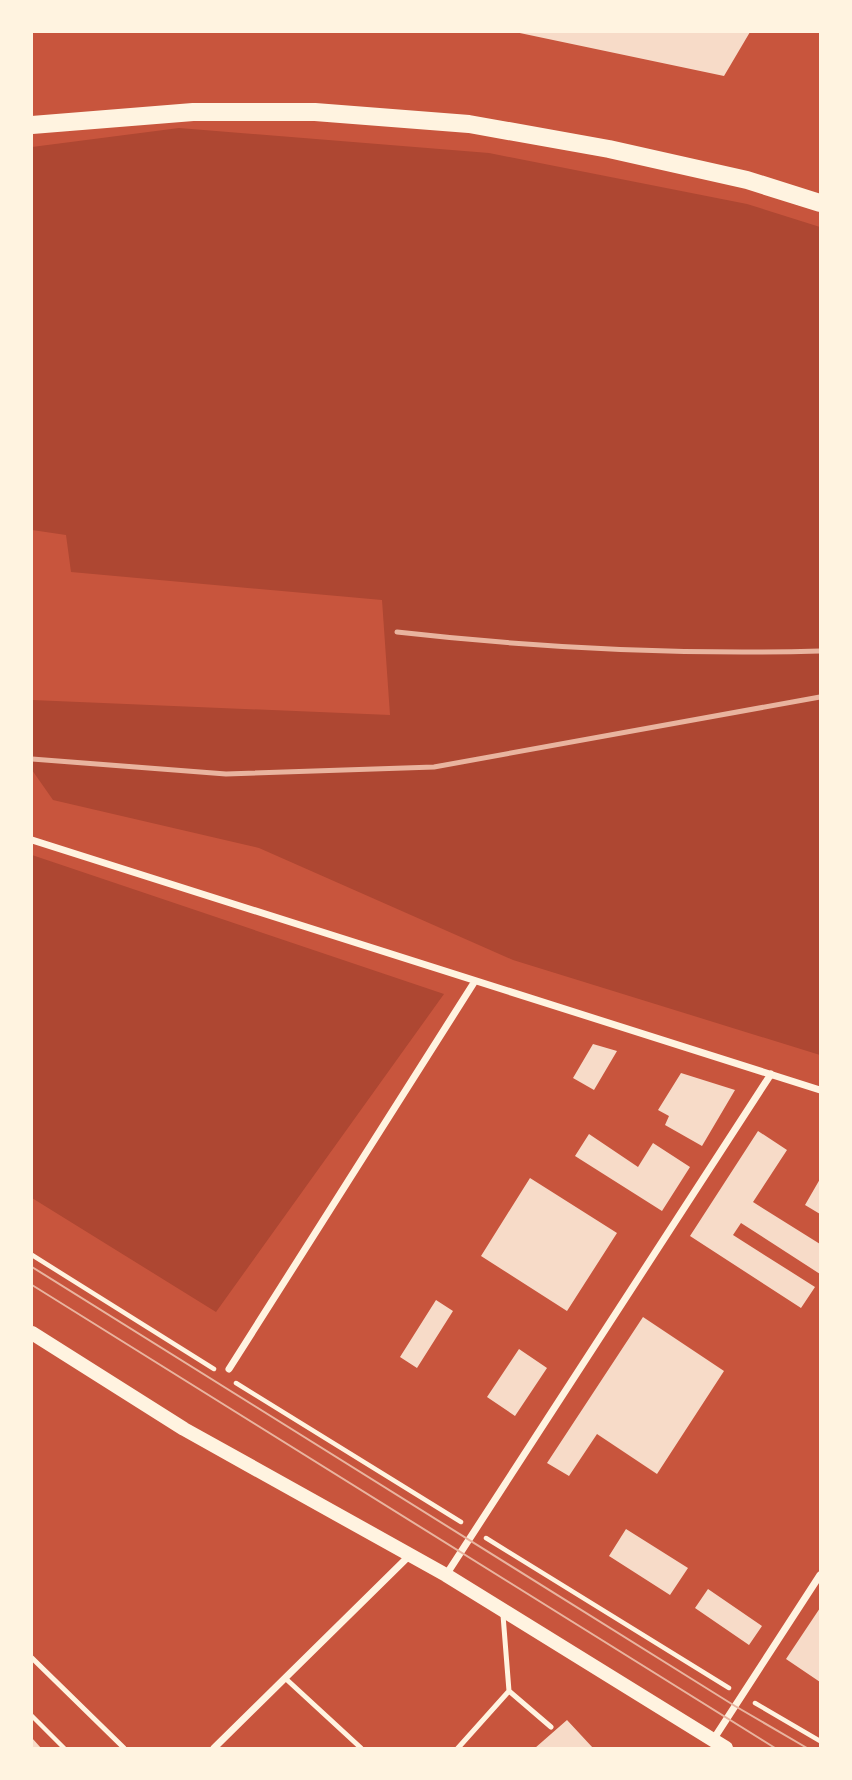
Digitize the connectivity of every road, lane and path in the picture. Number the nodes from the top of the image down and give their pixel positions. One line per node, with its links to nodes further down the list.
1 (32, 125): 2 (main road)
2 (821, 204)
3 (32, 840): 4 (street)
4 (475, 981): 5 (street); 9 (street)
5 (771, 1074): 6 (street); 10 (street)
6 (821, 1090)
7 (32, 1255): 10 (path)
8 (32, 1333): 11 (main road)
9 (229, 1368)
10 (475, 1531): 12 (street); 18 (path)
11 (410, 1555): 12 (main road); 16 (street)
12 (446, 1575): 14 (main road)
13 (821, 1575): 18 (street)
14 (503, 1612): 17 (lane); 21 (main road)
15 (32, 1658): 25 (lane)
16 (285, 1678): 23 (lane); 26 (street)
17 (509, 1691): 20 (lane); 29 (lane)
18 (742, 1695): 21 (street); 22 (path)
19 (32, 1716): 24 (path)
20 (551, 1727)
21 (712, 1740): 30 (main road)
22 (821, 1741)
23 (355, 1743): 27 (lane); 28 (lane)
24 (64, 1748)
25 (124, 1748)
26 (214, 1748)
27 (349, 1748)
28 (361, 1748)
29 (458, 1748)
30 (726, 1748)

